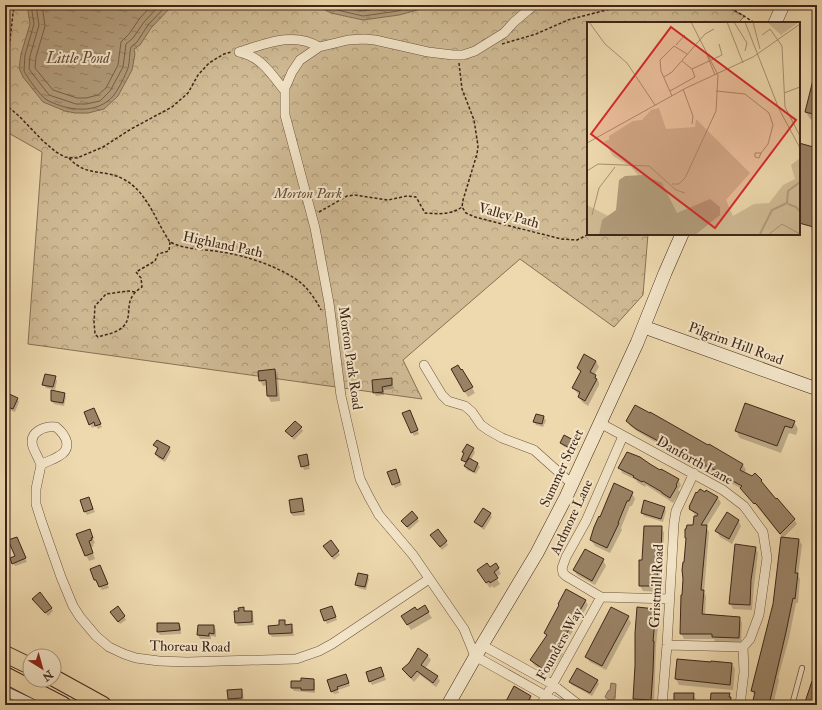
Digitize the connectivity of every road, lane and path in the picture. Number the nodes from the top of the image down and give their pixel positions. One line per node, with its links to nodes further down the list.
1 (14, 5): 12 (path)
2 (534, 5): 8 (street)
3 (626, 5): 8 (path)
4 (726, 5): 6 (path)
5 (783, 5): 7 (main road)
6 (753, 22)
7 (775, 22)
8 (485, 46): 11 (street)
9 (319, 47): 10 (street); 11 (street); 13 (street, Morton Park Road)
10 (239, 52): 13 (street); 15 (path)
11 (459, 55): 16 (path, Valley Path)
12 (5, 60)
13 (285, 91): 17 (street, Morton Park Road)
14 (5, 104): 15 (path, Highland Path)
15 (69, 158): 20 (path, Highland Path)
16 (462, 208): 17 (path); 18 (path, Valley Path)
17 (312, 217): 31 (street, Morton Park Road)
18 (587, 235)
19 (682, 235): 23 (main road, Summer Street)
20 (170, 242): 21 (path); 22 (path, Highland Path)
21 (135, 292): 21 (path)
22 (322, 311)
23 (644, 327): 25 (main road, Pilgrim Hill Road); 26 (main road, Summer Street)
24 (424, 365): 30 (street)
25 (817, 389)
26 (600, 423): 27 (street, Danforth Lane); 30 (main road, Summer Street)
27 (624, 436): 29 (street, Danforth Lane); 32 (street, Ardmore Lane)
28 (41, 465): 31 (street, Thoreau Road)
29 (694, 473): 33 (street, Gristmill Road); 35 (street, Danforth Lane)
30 (572, 484): 36 (main road, Summer Street)
31 (429, 579): 36 (street, Morton Park Road)
32 (601, 596): 33 (street, Ardmore Lane); 42 (street, Founders Way)
33 (670, 599): 34 (street, Gristmill Road)
34 (667, 645): 35 (street); 52 (street, Gristmill Road)
35 (743, 647): 53 (street)
36 (479, 650): 42 (street); 44 (street); 48 (main road, Summer Street)
37 (5, 654): 38 (highway)
38 (22, 662)
39 (802, 668): 54 (lane)
40 (5, 675): 46 (highway)
41 (62, 682): 47 (highway)
42 (552, 684): 44 (street, Founders Way); 51 (street)
43 (5, 692): 45 (street)
44 (545, 696): 49 (street, Founders Way); 50 (street)
45 (35, 705)
46 (63, 705)
47 (103, 705)
48 (448, 705)
49 (541, 705)
50 (562, 705)
51 (579, 705)
52 (662, 705)
53 (740, 705)
54 (792, 705)

